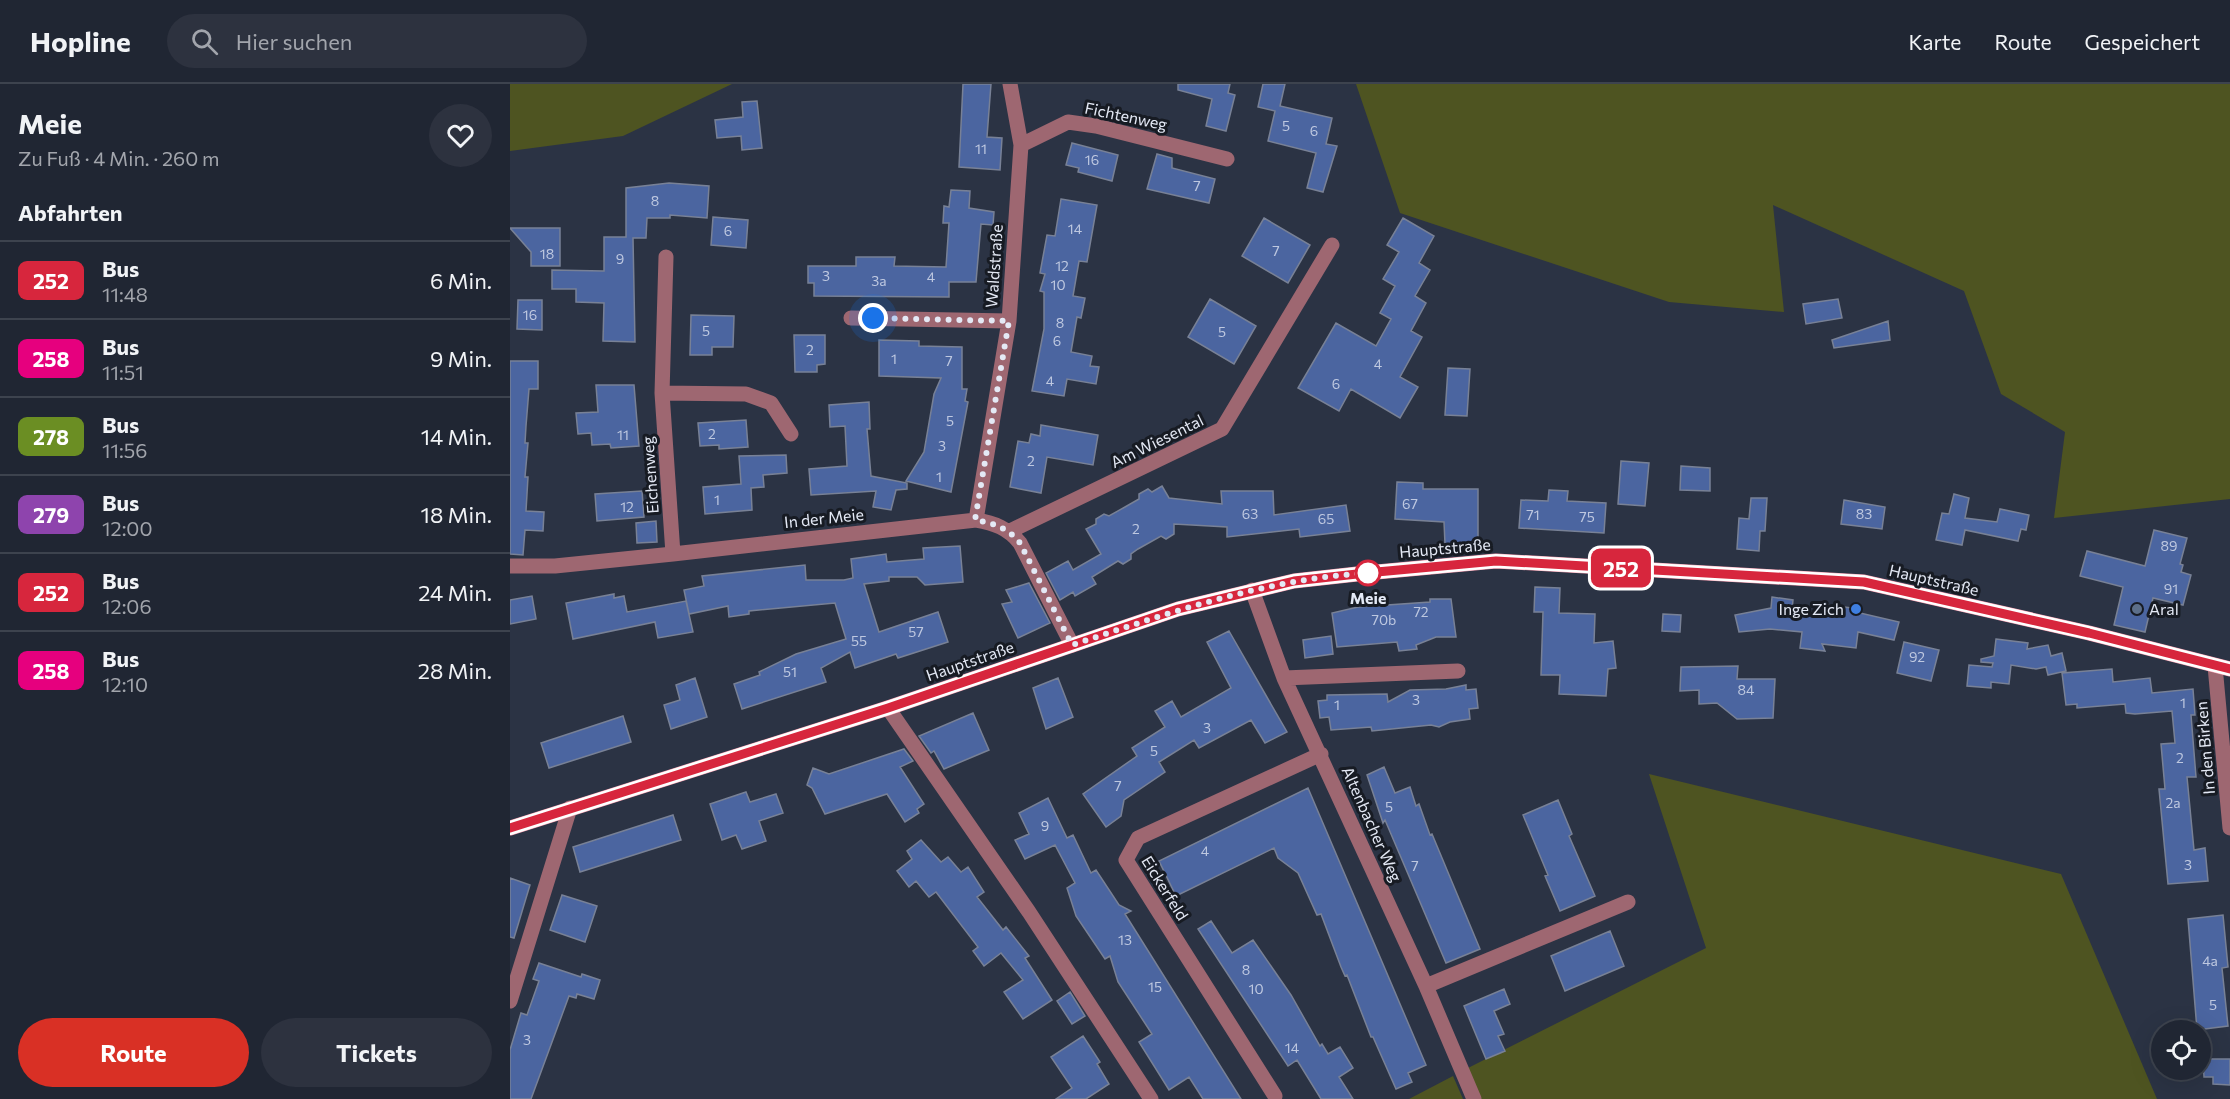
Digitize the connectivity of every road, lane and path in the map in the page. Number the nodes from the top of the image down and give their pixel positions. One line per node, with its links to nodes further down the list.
1 (1010, 84): 2 (street, Waldstraße)
2 (1021, 145): 3 (street, Fichtenweg); 7 (street, Waldstraße)
3 (1227, 159)
4 (1332, 245): 11 (street, Am Wiesental)
5 (666, 257): 8 (street, Eichenweg)
6 (851, 318): 7 (street)
7 (1009, 321): 10 (street, Waldstraße)
8 (662, 393): 9 (street); 12 (street, Eichenweg)
9 (791, 434)
10 (975, 520): 11 (street, In der Meie); 12 (street, In der Meie)
11 (1010, 531): 15 (street)
12 (673, 554): 13 (street, In der Meie)
13 (510, 566)
14 (1252, 591): 15 (main road, Hauptstraße); 16 (main road, Hauptstraße); 18 (street, Altenbacher Weg)
15 (1072, 645): 19 (main road, Hauptstraße)
16 (2223, 668): 21 (street, In den Birken)
17 (1458, 671): 18 (street)
18 (1284, 678): 20 (street, Altenbacher Weg)
19 (888, 708): 22 (main road, Hauptstraße); 29 (street)
20 (1321, 754): 26 (street, Altenbacher Weg); 28 (street, Eickerfeld)
21 (2228, 784): 24 (street, In den Birken)
22 (570, 808): 23 (main road, Hauptstraße); 27 (street)
23 (510, 828)
24 (2230, 828)
25 (1628, 902): 26 (street)
26 (1426, 986): 30 (street, Altenbacher Weg)
27 (510, 1001)
28 (1275, 1096)
29 (1151, 1099)
30 (1474, 1099)

